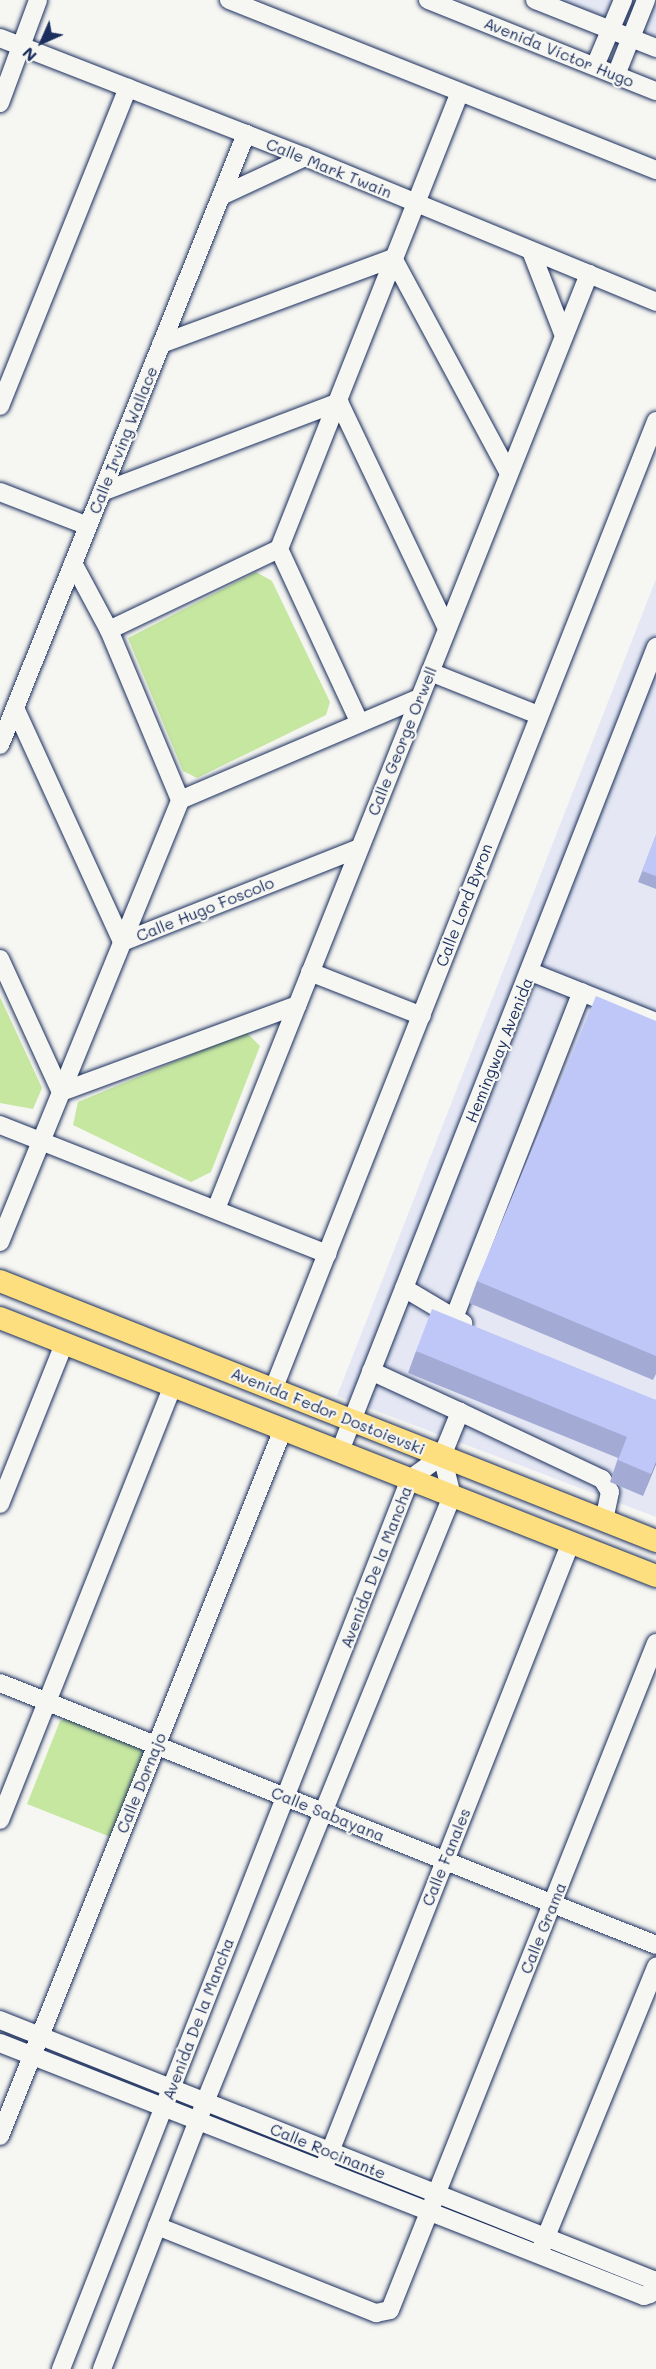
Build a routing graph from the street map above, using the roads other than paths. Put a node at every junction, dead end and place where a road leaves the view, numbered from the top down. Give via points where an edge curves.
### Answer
1 (38, 0) edge
2 (229, 0) edge
3 (428, 0) edge
4 (535, 0) edge
5 (623, 0) edge
6 (646, 0) edge
7 (610, 29) junction
8 (0, 38) edge
9 (631, 38) junction
10 (22, 46) junction
11 (656, 48) edge
12 (595, 66) junction
13 (616, 75) junction
14 (128, 88) junction
15 (656, 91) edge
16 (460, 93) junction
17 (0, 103) edge
18 (246, 134) junction
19 (305, 157) junction
20 (656, 170) edge
21 (221, 196) junction
22 (414, 203) junction
23 (531, 251) junction
24 (393, 258) junction
25 (589, 274) junction
26 (656, 302) edge
27 (564, 336) junction
28 (161, 345) junction
29 (7, 368) edge
30 (339, 402) junction
31 (0, 406) edge
32 (656, 421) edge
33 (509, 473) junction
34 (0, 492) edge
35 (102, 492) junction
36 (88, 526) junction
37 (279, 549) junction
38 (73, 563) junction
39 (447, 628) junction
40 (109, 630) junction
41 (656, 647) edge
42 (430, 672) junction
43 (419, 699) junction
44 (15, 708) junction
45 (538, 715) junction
46 (359, 721) junction
47 (0, 745) edge
48 (180, 800) junction
49 (359, 849) junction
50 (122, 942) junction
51 (0, 959) edge
52 (310, 972) junction
53 (531, 972) junction
54 (582, 992) junction
55 (297, 1005) junction
56 (422, 1016) junction
57 (656, 1022) edge
58 (61, 1092) junction
59 (0, 1125) edge
60 (40, 1142) junction
61 (216, 1209) junction
62 (0, 1242) edge
63 (327, 1254) junction
64 (0, 1281) edge
65 (404, 1288) junction
66 (0, 1318) edge
67 (454, 1318) junction
68 (481, 1334) edge
69 (64, 1344) junction
70 (371, 1371) junction
71 (173, 1386) junction
72 (273, 1390) junction
73 (460, 1412) junction
74 (350, 1420) junction
75 (283, 1430) junction
76 (340, 1451) junction
77 (442, 1456) junction
78 (410, 1479) junction
79 (452, 1496) junction
80 (0, 1504) edge
81 (604, 1521) junction
82 (656, 1541) edge
83 (571, 1542) junction
84 (656, 1576) edge
85 (656, 1643) edge
86 (0, 1683) edge
87 (47, 1702) junction
88 (156, 1746) junction
89 (286, 1797) junction
90 (324, 1812) junction
91 (0, 1820) edge
92 (445, 1861) junction
93 (553, 1903) junction
94 (656, 1945) edge
95 (656, 1967) edge
96 (0, 2020) edge
97 (40, 2036) junction
98 (0, 2043) edge
99 (32, 2056) junction
100 (171, 2088) junction
101 (205, 2102) junction
102 (164, 2108) junction
103 (198, 2123) junction
104 (0, 2136) edge
105 (330, 2152) junction
106 (322, 2172) junction
107 (437, 2194) junction
108 (430, 2213) junction
109 (157, 2226) junction
110 (546, 2238) junction
111 (538, 2257) junction
112 (654, 2285) edge
113 (61, 2369) edge
114 (102, 2369) edge

1 - 10 street
2 - 16 street
3 - 12 street, Avenida Víctor Hugo
4 - 7 street
5 - 7 street
6 - 9 street
7 - 9 street
7 - 12 street
8 - 10 street, Calle Mark Twain
9 - 11 street
9 - 13 street
10 - 14 street, Calle Mark Twain
10 - 17 street
12 - 13 street, Avenida Víctor Hugo
13 - 15 street, Avenida Víctor Hugo
14 - 18 street, Calle Mark Twain
14 - 29 street
16 - 20 street
16 - 22 street
18 - 19 street, Calle Mark Twain
18 - 21 street, Calle Irving Wallace
19 - 21 street
19 - 22 street, Calle Mark Twain
21 - 28 street, Calle Irving Wallace
22 - 23 street, Calle Mark Twain
22 - 24 street
23 - 25 street, Calle Mark Twain
23 - 27 street
24 - 28 street
24 - 30 street
24 - 33 street
25 - 26 street, Calle Mark Twain
25 - 27 street, Calle George Orwell
27 - 33 street, Calle George Orwell
28 - 35 street, Calle Irving Wallace
29 - 31 street
30 - 35 street
30 - 37 street
30 - 39 street
32 - 45 street, Calle Lord Byron
33 - 39 street, Calle George Orwell
34 - 36 street
35 - 36 street, Calle Irving Wallace
36 - 38 street, Calle Irving Wallace
37 - 40 street
37 - 46 street
38 - 40 street
38 - 44 street, Calle Irving Wallace
39 - 42 street, Calle George Orwell
40 - 48 street
41 - 53 street, Hemingway Avenida
42 - 43 street, Calle George Orwell
42 - 45 street
43 - 46 street
43 - 49 street, Calle George Orwell
44 - 47 street, Calle Irving Wallace
44 - 50 street, Calle Hugo Foscolo
45 - 56 street, Calle Lord Byron
46 - 48 street
48 - 50 street
49 - 50 street, Calle Hugo Foscolo
49 - 52 street, Calle George Orwell
50 - 58 street
51 - 58 street
52 - 55 street, Calle George Orwell
52 - 56 street
53 - 54 street
53 - 65 street, Hemingway Avenida
54 - 57 street
54 - 67 street
55 - 58 street
55 - 61 street, Calle George Orwell
56 - 63 street, Calle Lord Byron
58 - 60 street
59 - 60 street
60 - 61 street
60 - 62 street
61 - 63 street
63 - 72 street, Calle Lord Byron
64 - 72 main road, Avenida Fedor Dostoievski
65 - 67 street
65 - 70 street, Hemingway Avenida
66 - 69 main road, Avenida Fedor Dostoievski
67 - 68 street
69 - 71 main road, Avenida Fedor Dostoievski
69 - 80 street
70 - 73 street
70 - 74 street, Hemingway Avenida
71 - 75 main road, Avenida Fedor Dostoievski
71 - 87 street
72 - 74 main road, Avenida Fedor Dostoievski
73 - 77 street
73 - 81 street via 602,1479 610,1492
74 - 76 street, Hemingway Avenida
74 - 77 main road, Avenida Fedor Dostoievski
75 - 76 main road, Avenida Fedor Dostoievski
75 - 88 street, Calle Dornajo
76 - 78 main road, Avenida Fedor Dostoievski
77 - 78 street, Avenida De la Mancha
77 - 79 street
77 - 81 main road, Avenida Fedor Dostoievski
78 - 79 main road, Avenida Fedor Dostoievski
78 - 89 street, Avenida De la Mancha
79 - 83 main road, Avenida Fedor Dostoievski
79 - 90 street
81 - 82 main road, Avenida Fedor Dostoievski
83 - 84 main road, Avenida Fedor Dostoievski
83 - 92 street, Calle Fanales
85 - 93 street, Calle Grama
86 - 87 street, Calle Sabayana
87 - 88 street, Calle Sabayana
87 - 91 street
88 - 89 street, Calle Sabayana
88 - 97 street, Calle Dornajo
89 - 90 street, Calle Sabayana
89 - 100 street, Avenida De la Mancha
90 - 92 street, Calle Sabayana
90 - 101 street
92 - 93 street, Calle Sabayana
92 - 105 street, Calle Fanales
93 - 94 street, Calle Sabayana
93 - 107 street, Calle Grama
95 - 110 street
96 - 97 street, Calle Rocinante
97 - 99 street, Calle Dornajo
97 - 100 street, Calle Rocinante
98 - 99 street, Calle Rocinante
99 - 102 street, Calle Rocinante
99 - 104 street, Calle Dornajo
100 - 101 street, Calle Rocinante
100 - 102 street, Avenida De la Mancha
101 - 103 street
101 - 105 street, Calle Rocinante
102 - 103 street, Calle Rocinante
102 - 113 street, Avenida De la Mancha
103 - 106 street, Calle Rocinante
103 - 109 street
105 - 106 street, Calle Fanales
105 - 107 street, Calle Rocinante
106 - 108 street, Calle Rocinante
107 - 108 street, Calle Grama
107 - 110 street, Calle Rocinante
108 - 109 street, Calle Grama via 394,2305 383,2313
108 - 111 street, Calle Rocinante
109 - 114 street
110 - 111 street
110 - 112 street, Calle Rocinante
111 - 112 street, Calle Rocinante via 644,2296

